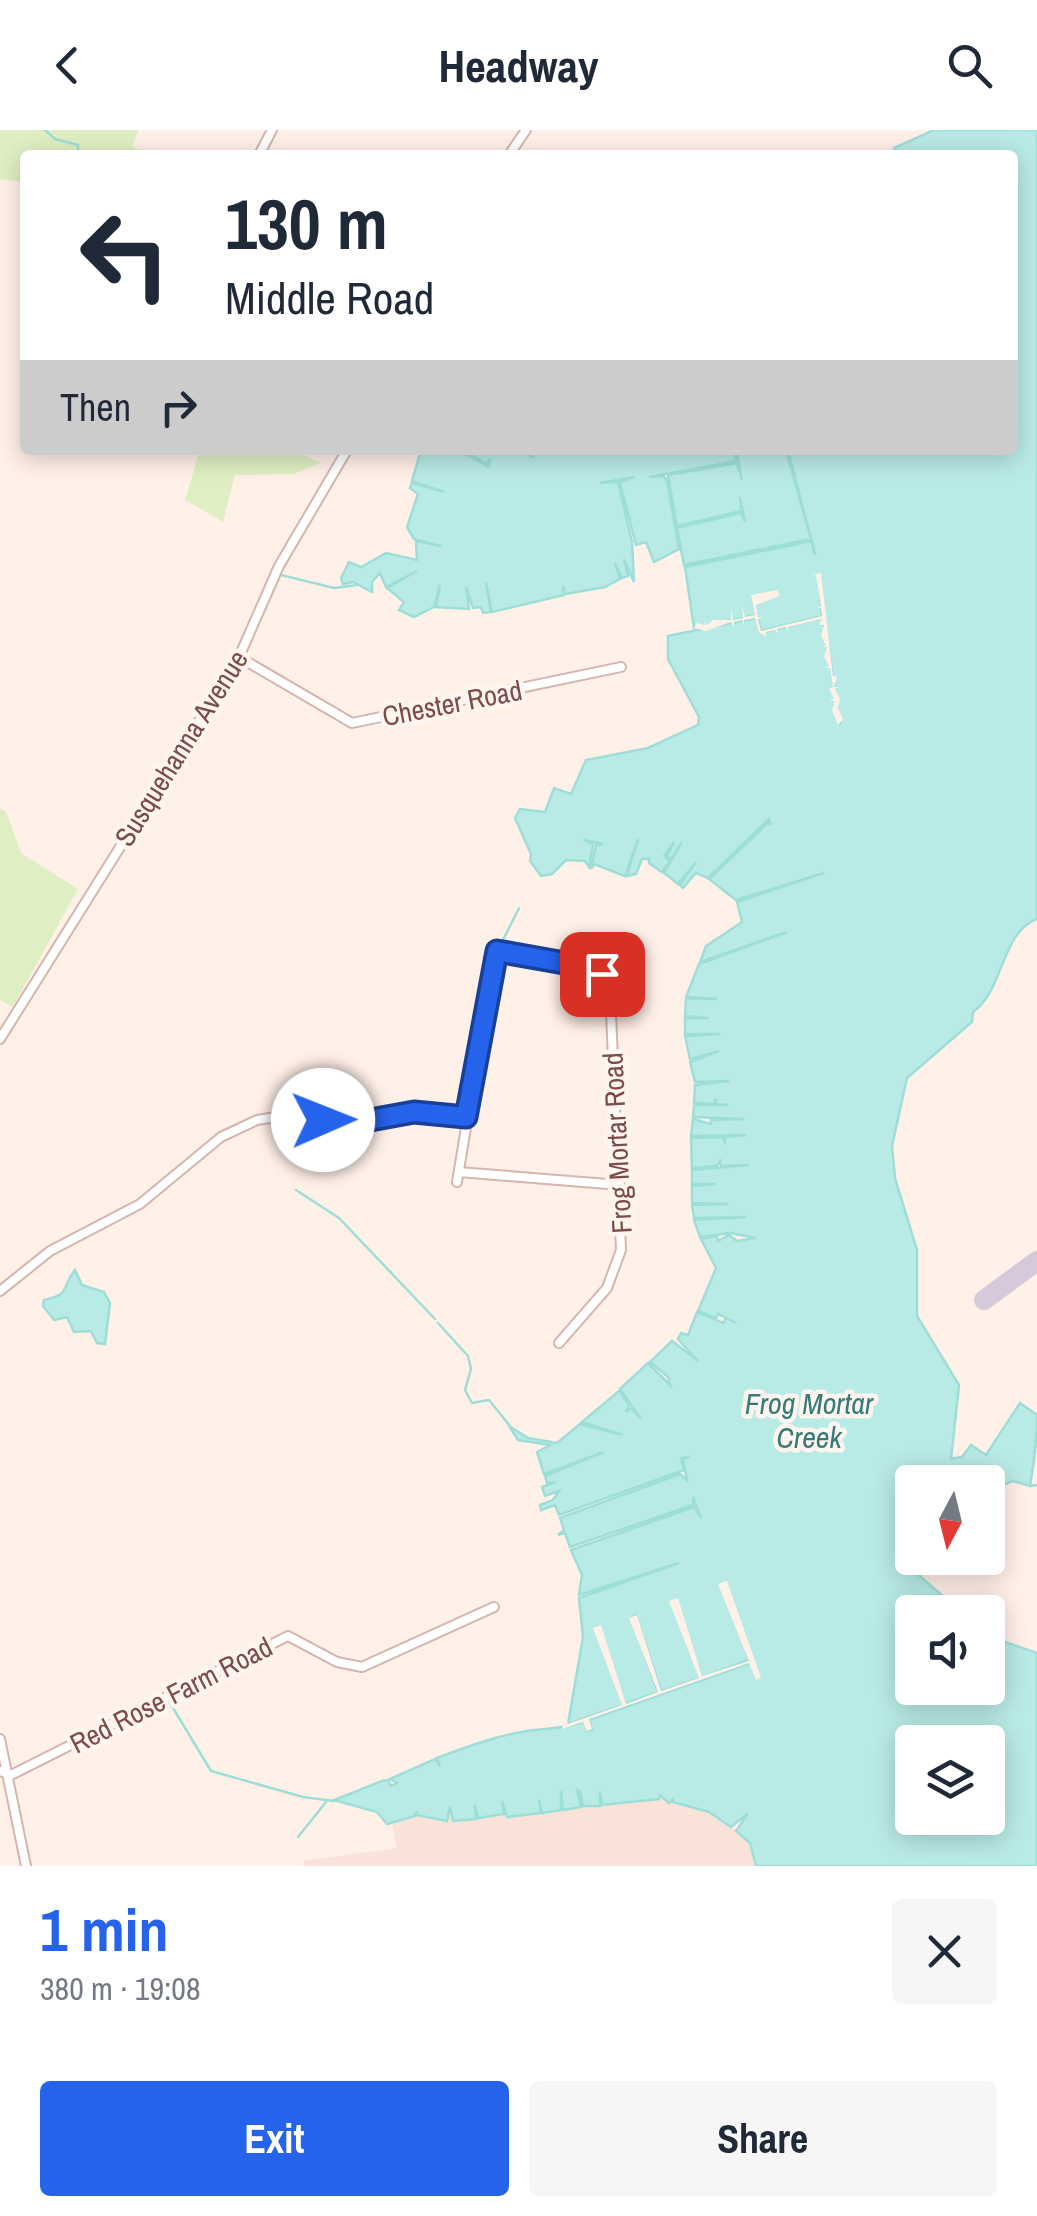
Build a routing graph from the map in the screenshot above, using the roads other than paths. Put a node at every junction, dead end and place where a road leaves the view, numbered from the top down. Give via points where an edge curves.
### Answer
1 (344, 455) edge
2 (239, 657) junction
3 (621, 667) dead end
4 (0, 1039) edge
5 (466, 1117) junction
6 (459, 1172) junction
7 (457, 1182) dead end
8 (620, 1184) junction
9 (0, 1292) edge
10 (559, 1343) dead end
11 (494, 1606) dead end
12 (0, 1738) edge
13 (0, 1771) edge
14 (11, 1775) junction
15 (26, 1866) edge

1 - 2 street, Susquehanna Avenue via 279,566
2 - 3 street, Chester Road via 352,723
2 - 4 street, Susquehanna Avenue
5 - 6 street
5 - 8 street, Frog Mortar Road via 497,951 587,967 607,978
5 - 9 street via 414,1112 354,1123 289,1115 258,1120 221,1137 140,1204 50,1252
6 - 7 street
6 - 8 street
8 - 10 street, Frog Mortar Road via 616,1274
11 - 14 street, Red Rose Farm Road via 362,1667 337,1662 288,1636
12 - 14 street
13 - 14 street
14 - 15 street

